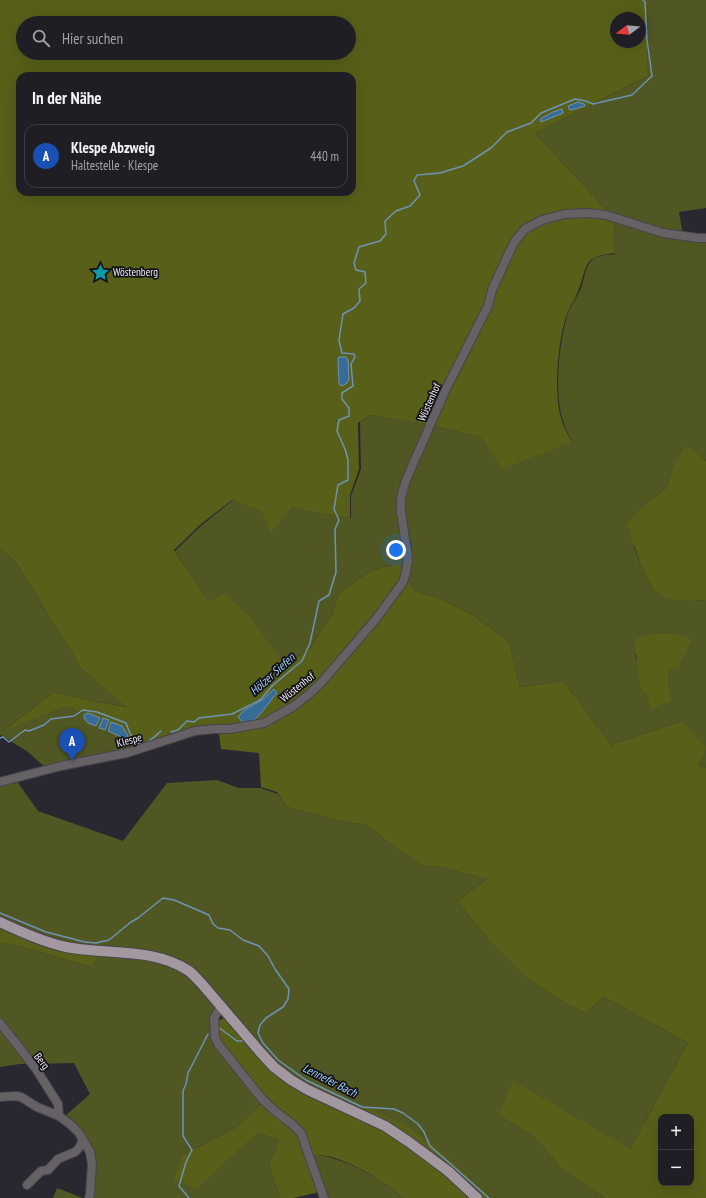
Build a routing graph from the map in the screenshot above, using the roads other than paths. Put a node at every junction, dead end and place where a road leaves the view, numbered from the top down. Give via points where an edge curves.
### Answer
1 (706, 238) edge
2 (264, 724) joint
3 (0, 782) edge
4 (0, 922) edge
5 (221, 1006) junction
6 (0, 1023) edge
7 (0, 1097) edge
8 (59, 1116) junction
9 (83, 1140) junction
10 (27, 1185) dead end
11 (89, 1198) edge
12 (324, 1198) edge
13 (477, 1198) edge

1 - 2 street, Wüstenhof via 663,233 606,215 588,213 565,214 542,220 525,229 510,251 492,290 485,313 446,389 406,480 401,498 408,559 403,582 376,619 320,684 294,706
2 - 3 street, Klespe via 195,731 127,752
4 - 5 main road via 66,947 133,953 164,959 190,972
5 - 12 street via 214,1018 218,1044 262,1099 293,1124 301,1134
5 - 13 main road via 274,1067 291,1080 385,1126 448,1171
6 - 8 street, Berg via 36,1069 58,1104
7 - 8 street via 21,1097
8 - 9 street via 71,1125
9 - 10 street via 75,1152 58,1159 48,1170 41,1171
9 - 11 street via 90,1152 92,1164

